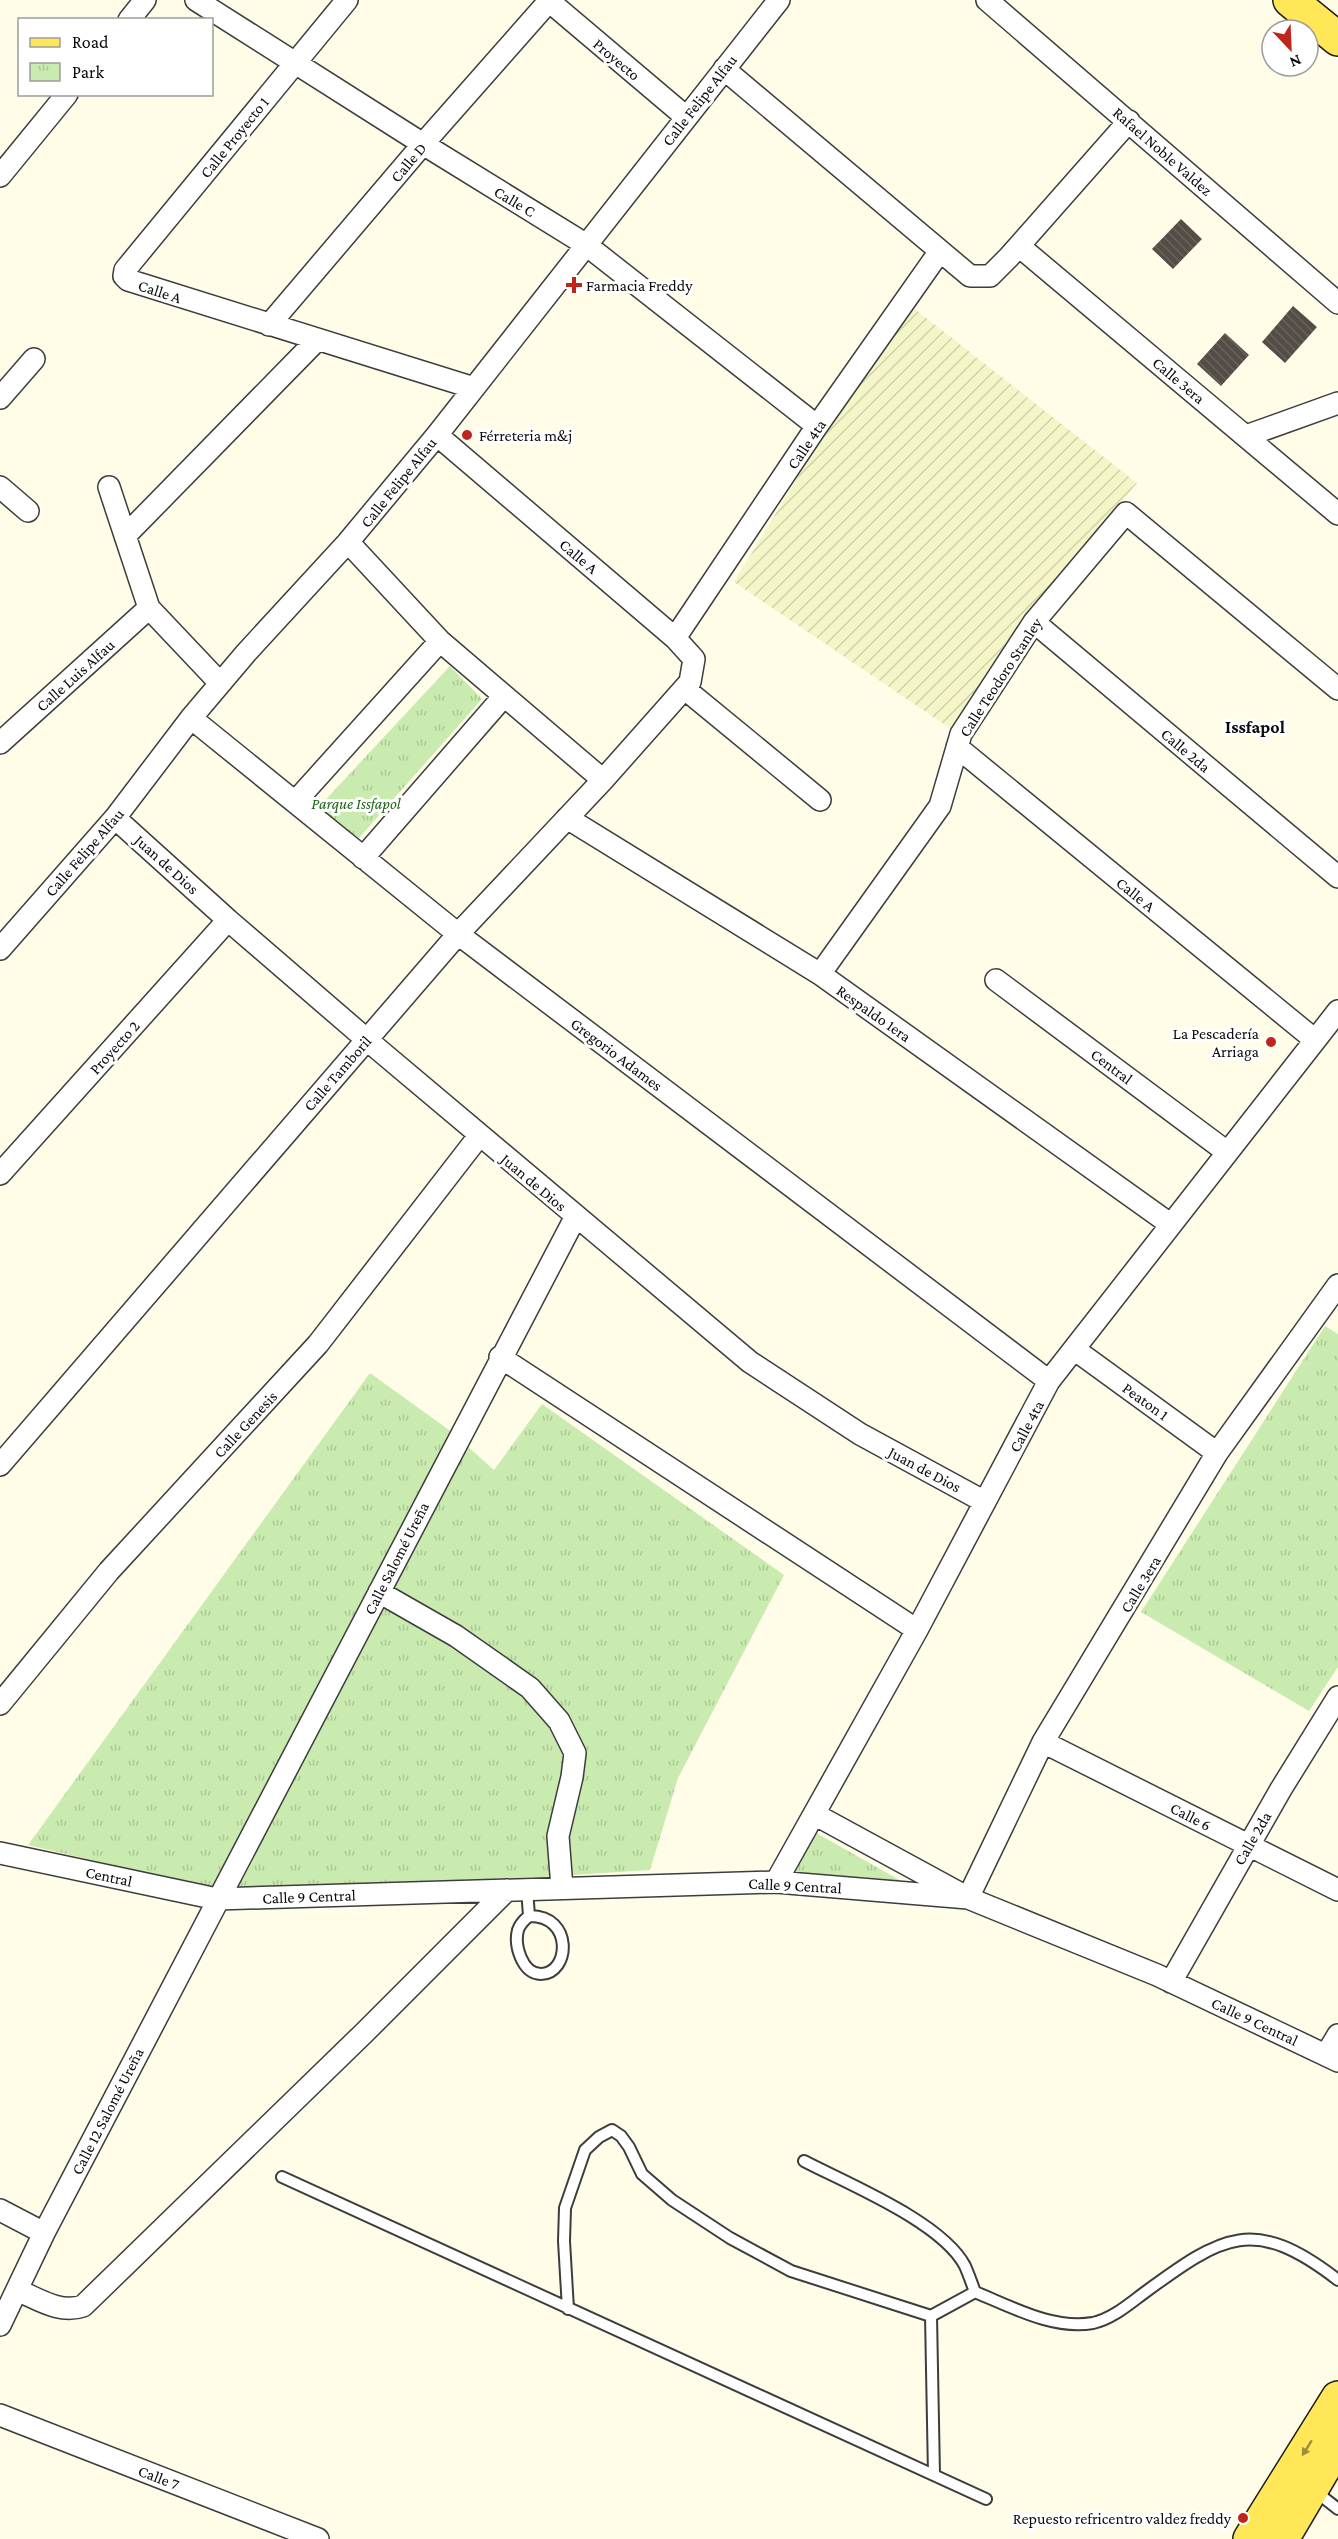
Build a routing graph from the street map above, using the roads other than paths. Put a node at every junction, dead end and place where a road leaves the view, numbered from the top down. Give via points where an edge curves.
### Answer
1 (145, 0) edge
2 (196, 0) edge
3 (347, 0) edge
4 (779, 0) edge
5 (987, 0) edge
6 (1290, 0) edge
7 (549, 1) edge
8 (131, 18) edge
9 (1338, 39) edge
10 (295, 63) junction
11 (724, 69) junction
12 (65, 96) edge
13 (686, 117) junction
14 (1129, 122) junction
15 (423, 144) junction
16 (0, 176) edge
17 (585, 244) junction
18 (1019, 246) junction
19 (940, 251) junction
20 (124, 276) joint
21 (1338, 303) edge
22 (269, 326) junction
23 (317, 340) junction
24 (34, 359) dead end
25 (474, 387) junction
26 (0, 398) edge
27 (1338, 403) edge
28 (817, 426) junction
29 (437, 435) junction
30 (1246, 436) junction
31 (0, 487) edge
32 (109, 487) dead end
33 (28, 512) dead end
34 (1338, 514) edge
35 (125, 536) junction
36 (348, 542) junction
37 (149, 608) junction
38 (1034, 622) junction
39 (675, 638) junction
40 (440, 641) junction
41 (220, 683) junction
42 (685, 689) junction
43 (1338, 689) edge
44 (504, 696) junction
45 (191, 718) junction
46 (0, 743) edge
47 (957, 747) junction
48 (603, 780) junction
49 (820, 800) dead end
50 (295, 802) junction
51 (116, 818) junction
52 (567, 818) junction
53 (363, 858) junction
54 (1338, 877) edge
55 (228, 920) junction
56 (458, 934) junction
57 (0, 949) edge
58 (820, 974) junction
59 (996, 980) dead end
60 (1338, 1011) edge
61 (366, 1039) junction
62 (1315, 1040) junction
63 (479, 1136) junction
64 (1227, 1152) junction
65 (0, 1174) edge
66 (576, 1216) junction
67 (1170, 1224) junction
68 (1338, 1285) edge
69 (1074, 1349) junction
70 (500, 1357) junction
71 (1049, 1381) junction
72 (1217, 1454) junction
73 (0, 1465) edge
74 (985, 1502) junction
75 (379, 1592) junction
76 (917, 1630) junction
77 (1338, 1697) edge
78 (0, 1704) edge
79 (1043, 1742) junction
80 (814, 1814) junction
81 (1249, 1845) junction
82 (0, 1853) edge
83 (776, 1882) junction
84 (562, 1888) junction
85 (517, 1890) junction
86 (1338, 1890) edge
87 (968, 1898) junction
88 (217, 1899) junction
89 (529, 1916) junction
90 (1171, 1982) junction
91 (1338, 2035) edge
92 (1332, 2058) edge
93 (804, 2161) dead end
94 (282, 2177) dead end
95 (0, 2210) edge
96 (44, 2233) junction
97 (1338, 2280) edge
98 (17, 2290) junction
99 (975, 2292) junction
100 (568, 2308) junction
101 (931, 2316) junction
102 (0, 2325) edge
103 (1338, 2398) edge
104 (0, 2415) edge
105 (1336, 2452) edge
106 (934, 2475) junction
107 (1312, 2489) junction
108 (986, 2499) dead end
109 (1338, 2509) edge
110 (270, 2531) edge
111 (318, 2539) edge
112 (1250, 2539) edge
113 (1282, 2539) edge

1 - 8 street
2 - 10 street, Calle C
3 - 10 street, Calle Proyecto 1
4 - 11 street, Calle Felipe Alfau
5 - 14 street, Rafael Noble Valdez
6 - 9 main road
7 - 13 street, Proyecto
7 - 15 street, Calle D
10 - 15 street, Calle C
10 - 20 street, Calle Proyecto 1 via 124,270
11 - 13 street, Calle Felipe Alfau
11 - 19 street
12 - 16 street
13 - 17 street, Calle Felipe Alfau
14 - 18 street
14 - 21 street, Rafael Noble Valdez
15 - 17 street, Calle C
15 - 22 street, Calle D
17 - 25 street, Calle Felipe Alfau
17 - 28 street, Calle C
18 - 19 street via 990,276 970,276
18 - 30 street, Calle 3era
19 - 28 street, Calle 4ta
20 - 22 street, Calle A
22 - 23 street, Calle A
23 - 25 street, Calle A
23 - 35 street
24 - 26 street
25 - 29 street, Calle Felipe Alfau
27 - 30 street
28 - 39 street, Calle 4ta
29 - 36 street, Calle Felipe Alfau
29 - 39 street, Calle A
30 - 34 street, Calle 3era
31 - 33 street
32 - 35 street
35 - 37 street
36 - 40 street
36 - 41 street, Calle Felipe Alfau
37 - 41 street
37 - 46 street, Calle Luis Alfau
38 - 43 street, Calle Teodoro Stanley via 1126,513
38 - 47 street, Calle Teodoro Stanley via 961,734
38 - 54 street, Calle 2da
39 - 42 street, Calle A via 694,659
40 - 44 street
40 - 50 street
41 - 45 street, Calle Felipe Alfau
42 - 48 street, Calle Tamboril
42 - 49 street
44 - 48 street
44 - 53 street
45 - 50 street, Gregorio Adames
45 - 51 street, Calle Felipe Alfau
47 - 58 street, Calle Teodoro Stanley via 940,806
47 - 62 street, Calle A
48 - 52 street, Calle Tamboril
50 - 53 street, Gregorio Adames
51 - 55 street, Juan de Dios
51 - 57 street, Calle Felipe Alfau
52 - 56 street, Calle Tamboril
52 - 58 street, Respaldo 1era
53 - 56 street, Gregorio Adames
55 - 61 street, Juan de Dios
55 - 65 street, Proyecto 2
56 - 61 street, Calle Tamboril
56 - 71 street, Gregorio Adames
58 - 67 street, Respaldo 1era
59 - 64 street, Central
60 - 62 street, Calle 4ta
61 - 63 street, Juan de Dios
61 - 73 street, Calle Tamboril
62 - 64 street, Calle 4ta
63 - 66 street, Juan de Dios
63 - 78 street, Calle Genesis via 318,1344 109,1571
64 - 67 street, Calle 4ta
66 - 70 street, Calle Salomé Ureña
66 - 74 street, Juan de Dios via 750,1362 860,1434
67 - 69 street, Calle 4ta
68 - 72 street, Calle 3era
69 - 71 street, Calle 4ta
69 - 72 street, Peaton 1
70 - 75 street, Calle Salomé Ureña
70 - 76 street
71 - 74 street, Calle 4ta
72 - 79 street, Calle 3era
74 - 76 street, Calle 4ta
75 - 84 street via 456,1636 530,1688 560,1721 575,1753 558,1836
75 - 88 street, Calle Salomé Ureña
76 - 80 street, Calle 4ta
77 - 81 street, Calle 2da
79 - 81 street, Calle 6
79 - 87 street, Calle 3era
80 - 83 street, Calle 4ta
80 - 87 street
81 - 86 street, Calle 6
81 - 90 street, Calle 2da
82 - 88 street, Central
83 - 84 street, Calle 9 Central
83 - 87 street, Calle 9 Central
84 - 85 street, Calle 9 Central
85 - 88 street, Calle 9 Central
85 - 89 lane
85 - 98 street via 83,2306 63,2310
87 - 90 street, Calle 9 Central
88 - 96 street, Calle 12 Salomé Ureña
89 - 89 lane via 551,1920 561,1937 562,1958 548,1973 529,1970 518,1952 517,1933
90 - 92 street, Calle 9 Central
91 - 92 street
93 - 99 lane via 901,2211 940,2237 964,2265
94 - 100 lane
95 - 96 street
96 - 98 street, Calle 12 Salomé Ureña
97 - 99 lane via 1282,2244 1250,2238 1217,2246 1118,2312 1096,2322 1068,2325
98 - 102 street, Calle 12 Salomé Ureña
99 - 101 lane
100 - 101 lane via 565,2208 585,2150 612,2130 629,2147 642,2174 672,2200 730,2238 792,2271
100 - 106 lane
101 - 106 lane
103 -> 112 main road
104 - 110 street, Calle 7
105 - 107 main road
106 - 108 lane
107 - 109 lane
107 - 113 main road
110 - 111 street, Calle 7

